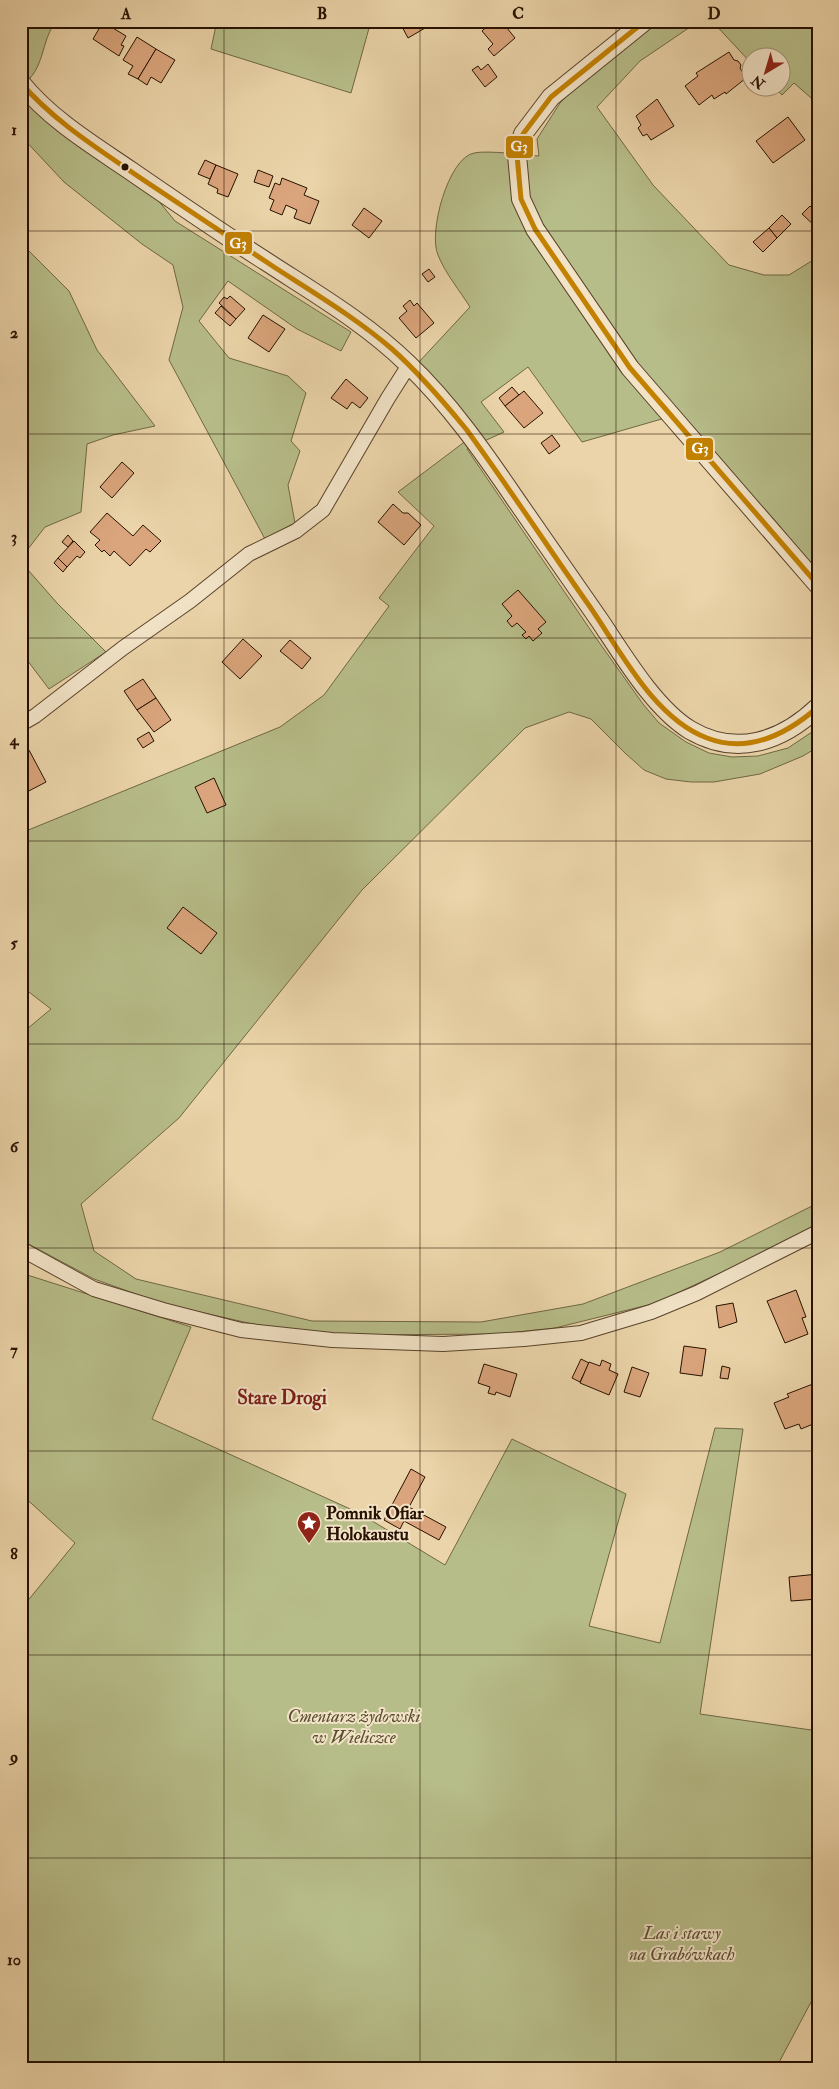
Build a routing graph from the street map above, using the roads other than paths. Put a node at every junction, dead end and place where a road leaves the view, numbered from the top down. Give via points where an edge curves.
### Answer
1 (645, 21) edge
2 (21, 83) edge
3 (409, 365) junction
4 (818, 585) edge
5 (818, 707) edge
6 (21, 724) edge
7 (818, 1232) edge
8 (21, 1248) edge

1 - 4 street via 551,97 523,134 517,155 521,199 535,229 630,368
2 - 3 street via 65,125 370,330
3 - 5 street via 486,457 636,674 678,722 720,742 762,742 799,724
3 - 6 street via 323,510 296,531 249,554
7 - 8 street via 696,1293 651,1312 581,1333 443,1344 332,1340 241,1330 94,1289

